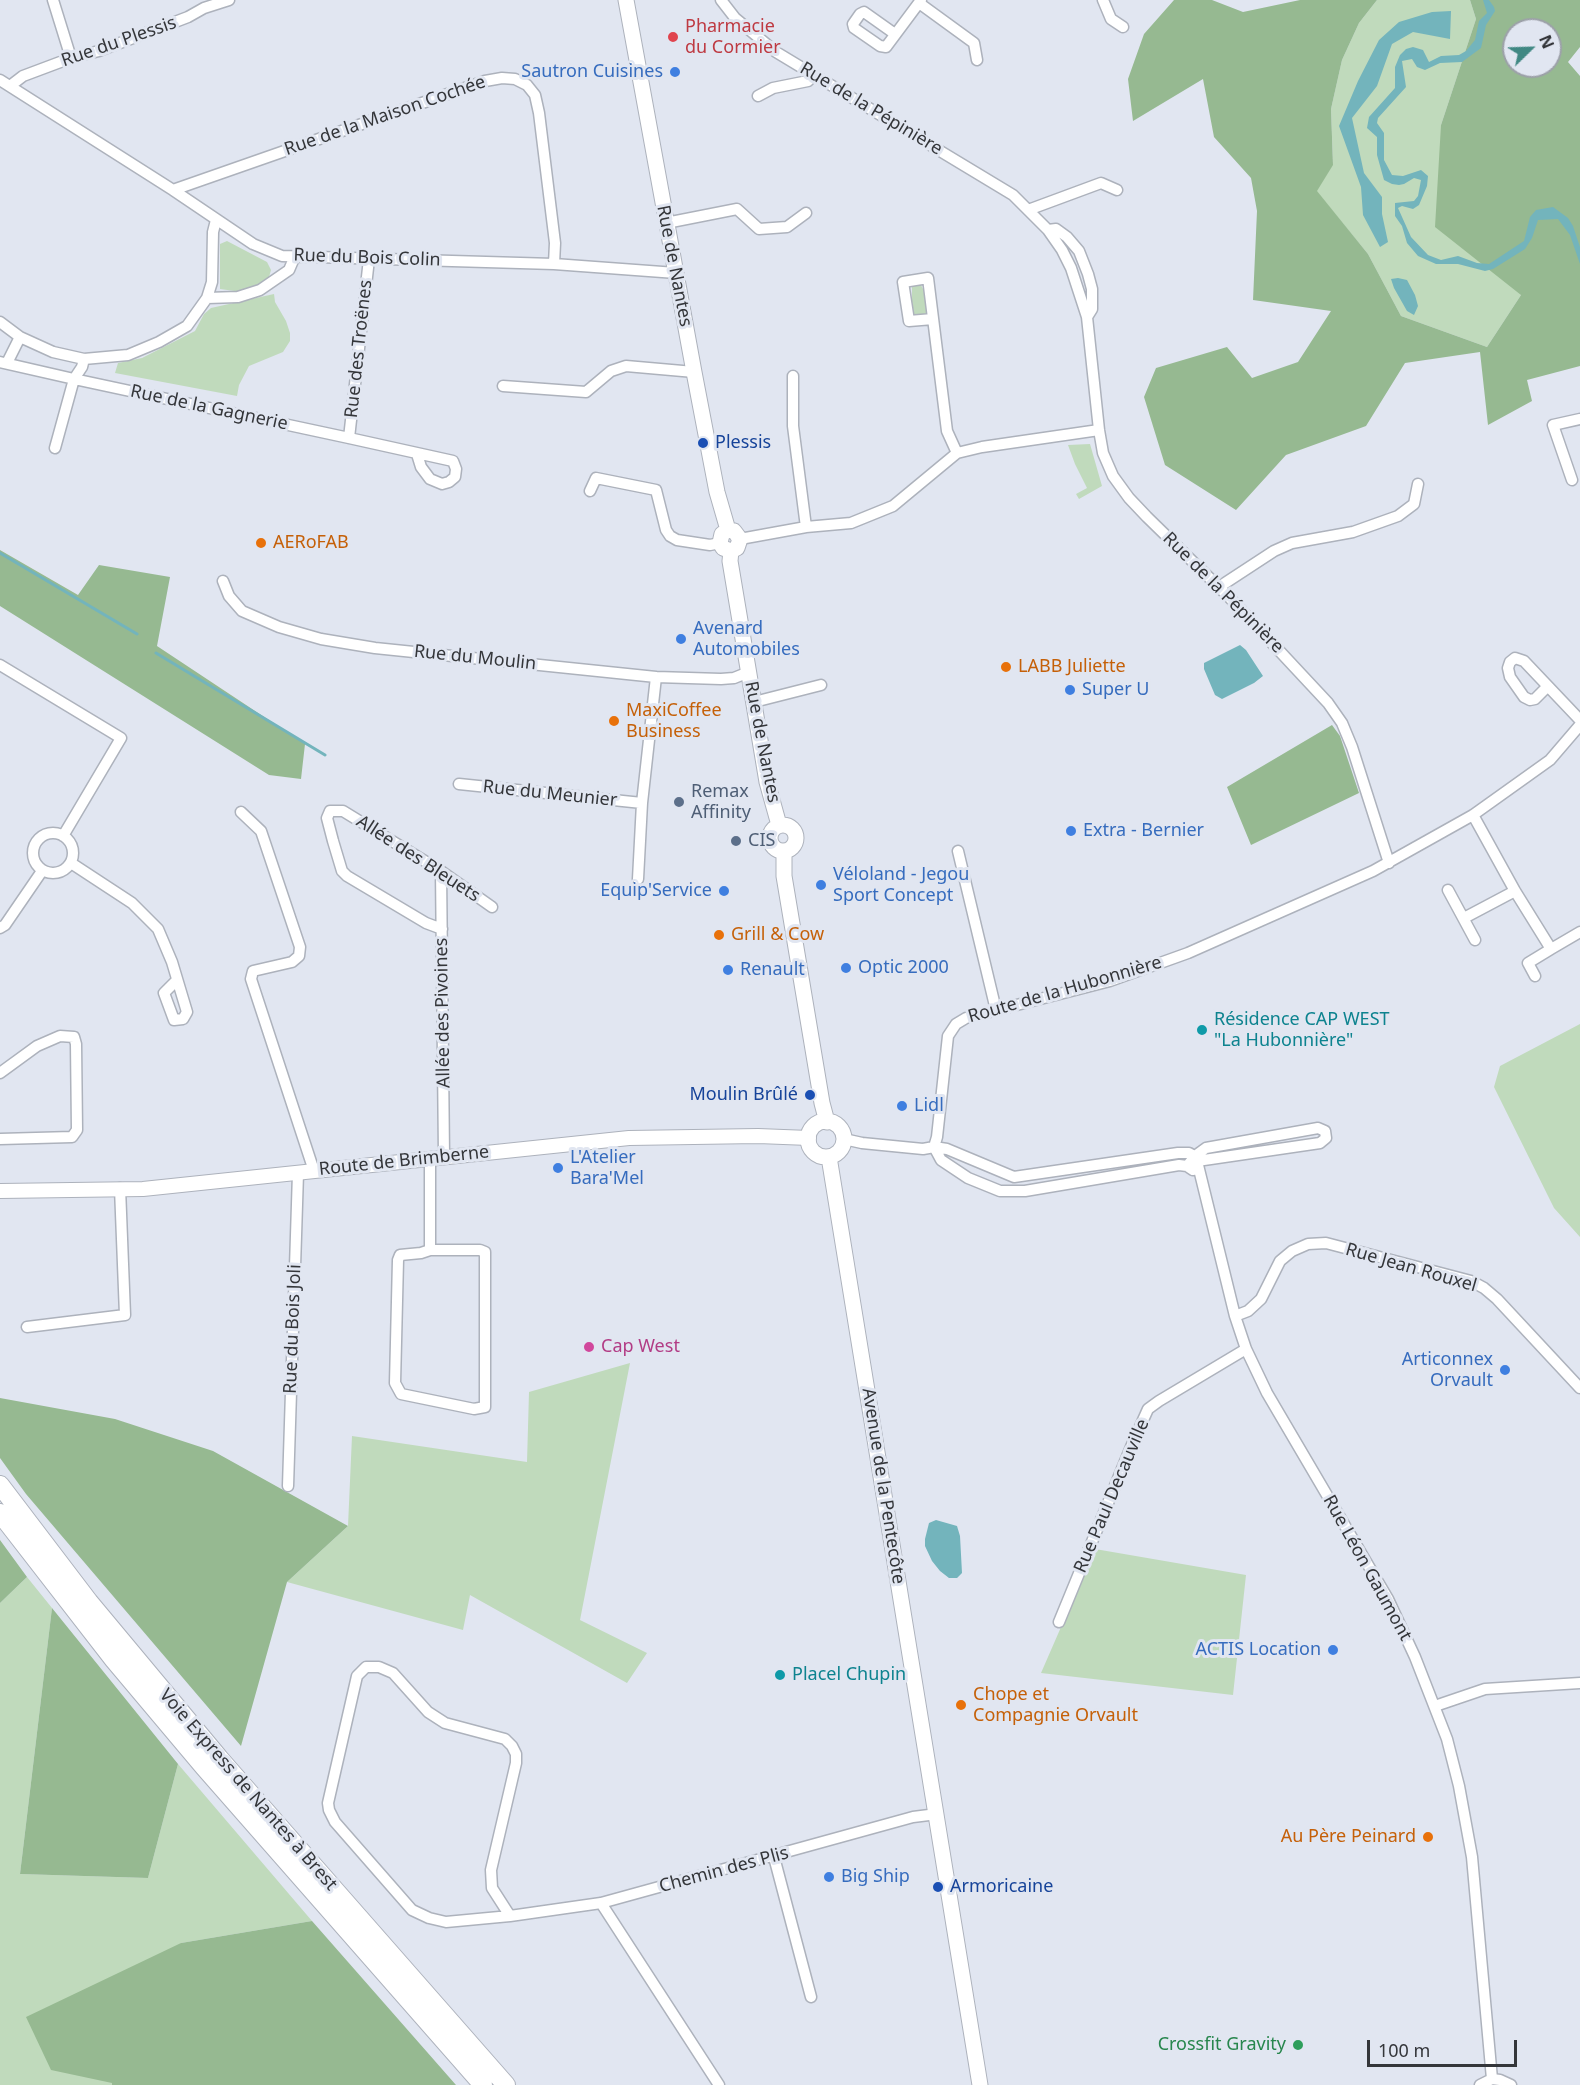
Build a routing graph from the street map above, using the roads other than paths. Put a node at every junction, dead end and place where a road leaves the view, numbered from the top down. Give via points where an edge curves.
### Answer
1 (53, 0) edge
2 (229, 0) edge
3 (626, 0) edge
4 (721, 0) edge
5 (1103, 0) edge
6 (920, 1) edge
7 (1124, 27) dead end
8 (895, 34) dead end
9 (71, 58) junction
10 (977, 60) dead end
11 (814, 75) junction
12 (5, 83) edge
13 (758, 96) dead end
14 (173, 190) junction
15 (1117, 190) dead end
16 (1028, 210) junction
17 (807, 213) dead end
18 (216, 220) junction
19 (666, 223) junction
20 (295, 256) junction
21 (369, 259) junction
22 (554, 264) junction
23 (676, 273) junction
24 (207, 298) junction
25 (933, 319) dead end
26 (0, 322) edge
27 (20, 337) junction
28 (84, 359) junction
29 (3, 363) edge
30 (694, 372) junction
31 (793, 376) dead end
32 (74, 379) junction
33 (503, 386) dead end
34 (1580, 419) edge
35 (1099, 430) junction
36 (349, 438) junction
37 (55, 448) dead end
38 (957, 453) junction
39 (417, 454) dead end
40 (1572, 480) dead end
41 (1418, 484) dead end
42 (590, 491) dead end
43 (806, 527) junction
44 (730, 541) junction
45 (222, 581) dead end
46 (1219, 587) junction
47 (1, 668) edge
48 (749, 672) junction
49 (657, 677) junction
50 (821, 685) dead end
51 (1547, 687) dead end
52 (754, 702) junction
53 (1580, 720) edge
54 (1580, 725) edge
55 (459, 784) dead end
56 (642, 803) junction
57 (241, 812) dead end
58 (1473, 815) junction
59 (63, 836) junction
60 (958, 850) dead end
61 (70, 862) junction
62 (1389, 863) junction
63 (441, 870) junction
64 (42, 871) junction
65 (638, 879) dead end
66 (1448, 890) dead end
67 (1515, 891) junction
68 (492, 906) dead end
69 (1464, 918) junction
70 (0, 928) edge
71 (442, 929) junction
72 (1580, 932) edge
73 (1475, 940) dead end
74 (1551, 949) junction
75 (1535, 976) dead end
76 (177, 980) dead end
77 (996, 1010) junction
78 (0, 1073) edge
79 (827, 1122) junction
80 (809, 1138) junction
81 (0, 1139) edge
82 (844, 1139) junction
83 (934, 1147) junction
84 (437, 1157) junction
85 (829, 1157) junction
86 (1190, 1160) junction
87 (984, 1165) junction
88 (314, 1171) junction
89 (298, 1173) junction
90 (976, 1181) junction
91 (120, 1188) junction
92 (0, 1191) edge
93 (430, 1250) junction
94 (1235, 1317) junction
95 (27, 1327) dead end
96 (1246, 1349) junction
97 (1580, 1388) edge
98 (0, 1485) edge
99 (288, 1486) dead end
100 (0, 1513) edge
101 (1059, 1622) dead end
102 (1580, 1683) edge
103 (1435, 1706) junction
104 (937, 1814) junction
105 (774, 1857) junction
106 (602, 1903) junction
107 (510, 1916) junction
108 (965, 1996) junction
109 (811, 1997) dead end
110 (1492, 2079) junction
111 (483, 2085) edge
112 (507, 2085) edge
113 (719, 2085) edge
114 (969, 2085) edge
115 (980, 2085) edge
116 (1480, 2085) edge
117 (1511, 2085) edge

1 - 9 street
2 - 9 street, Rue du Plessis via 99,51
3 - 19 main road, Rue de Nantes
4 - 11 street, Rue de la Pépinière via 735,18 776,52
5 - 7 street via 1111,19
6 - 8 street
6 - 10 street via 974,43
9 - 12 street, Rue du Plessis
11 - 13 street via 808,81 773,88
11 - 16 street, Rue de la Pépinière via 1012,195
12 - 14 street, Rue du Bois Colin
14 - 18 street, Rue du Bois Colin
14 - 22 street, Rue de la Maison Cochée via 484,81 515,79 535,95 539,113 555,243
15 - 16 street via 1101,183
16 - 35 street, Rue de la Pépinière via 1062,250 1087,316
17 - 19 street via 787,227 759,229 737,209
18 - 20 street, Rue du Bois Colin via 253,244 282,256
18 - 24 street via 212,282
19 - 23 main road, Rue de Nantes
20 - 21 street, Rue du Bois Colin
20 - 24 street via 289,270 260,290 238,297
21 - 22 street, Rue du Bois Colin
21 - 36 street, Rue des Troënes
22 - 23 street, Rue du Bois Colin
23 - 30 main road, Rue de Nantes
24 - 28 street via 187,326 159,342 128,355
25 - 38 street via 947,431
26 - 27 street
27 - 28 street via 52,352
27 - 29 street
28 - 32 street
29 - 32 street, Rue de la Gagnerie
30 - 33 street via 626,366 611,371 586,392
30 - 44 main road, Rue de Nantes
31 - 43 street via 793,426
32 - 36 street, Rue de la Gagnerie
32 - 37 street
34 - 40 street via 1553,425
35 - 38 street
35 - 46 street, Rue de la Pépinière via 1113,476 1129,498
36 - 39 street, Rue de la Gagnerie
38 - 43 street via 893,506 851,523
41 - 46 street via 1414,504 1398,516 1353,532 1292,543
42 - 44 street via 596,478 656,490 670,536 710,546
43 - 44 street
44 - 48 main road, Rue de Nantes
45 - 49 street, Rue du Moulin via 242,611 321,639
46 - 62 street, Rue de la Pépinière via 1307,678 1342,723
47 - 59 street via 121,738
48 - 49 street, Rue du Moulin via 721,679
48 - 52 main road, Rue de Nantes
49 - 56 street, Rue du Meunier
50 - 52 street
51 - 53 street
52 - 79 main road, Rue de Nantes via 767,782 779,825 792,828 796,835 794,846 784,852 784,876
54 - 58 street, Route de la Hubonnière via 1550,760
55 - 56 street, Rue du Meunier
56 - 65 street, Rue du Meunier
57 - 88 street via 261,831 300,947 299,956 292,962 253,971 251,979
58 - 62 street, Route de la Hubonnière
58 - 67 street
59 - 61 street via 71,845
59 - 64 street via 45,835 35,843 33,855
60 - 77 street
61 - 64 street via 61,872
61 - 76 street via 132,903 158,929
62 - 77 street, Route de la Hubonnière via 1188,953 1110,981
63 - 68 street, Allée des Bleuets
63 - 71 street, Allée des Pivoines
63 - 71 street, Allée des Bleuets via 343,811 330,811 327,818 342,871
64 - 70 street
66 - 69 street
67 - 69 street
67 - 74 street
69 - 73 street
71 - 84 street, Allée des Pivoines
72 - 74 street
74 - 75 street via 1528,963
77 - 83 street, Route de la Hubonnière via 966,1018 948,1036
78 - 81 street via 37,1046 60,1036 74,1037 77,1130 72,1137
79 - 80 main road via 812,1128
79 - 82 main road via 841,1129
80 - 84 street, Route de Brimberne via 629,1138
80 - 85 main road via 814,1152
82 - 83 street
82 - 85 main road via 841,1149
83 - 87 street
83 - 90 street via 941,1160
84 - 88 street, Route de Brimberne
84 - 93 street, Allée des Pivoines
85 - 104 main road, Avenue de la Pentecôte
86 - 86 street via 1320,1143 1326,1138 1325,1131 1318,1128 1206,1148
86 - 87 street via 1014,1178
86 - 90 street via 1025,1191 1000,1191
86 - 94 street, Rue Léon Gaumont via 1201,1179
87 - 90 street via 972,1167
87 - 90 street via 987,1182
88 - 89 street, Route de Brimberne
89 - 91 street, Route de Brimberne
89 - 99 street, Rue du Bois Joli
91 - 92 street, Route de Brimberne
91 - 95 street via 125,1315
93 - 93 street via 485,1252 485,1407 474,1409 401,1395 395,1383 398,1260 400,1255
94 - 96 street, Rue Léon Gaumont
94 - 97 street, Rue Jean Rouxel via 1261,1299 1280,1261 1292,1251 1308,1244 1326,1243 1471,1281 1484,1288
96 - 101 street, Rue Paul Decauville via 1148,1409
96 - 103 street, Rue Léon Gaumont via 1267,1393 1388,1599
98 - 112 highway, Voie Express de Nantes à Brest via 89,1602 205,1741
100 - 111 highway, Voie Express de Nantes à Brest via 175,1732
102 - 103 street via 1485,1689
103 - 110 street, Rue Léon Gaumont via 1468,1829
104 - 105 street, Chemin des Plis via 913,1817
104 - 108 main road, Avenue de la Pentecôte
105 - 106 street, Chemin des Plis
105 - 109 street
106 - 107 street, Chemin des Plis
106 - 113 street
107 - 107 street, Chemin des Plis via 492,1888 490,1870 516,1763 512,1746 506,1739 445,1723 429,1712 393,1673 366,1667 357,1676 328,1803 335,1822 412,1910 446,1922
108 - 114 main road
108 - 115 main road
110 - 116 street
110 - 117 street

